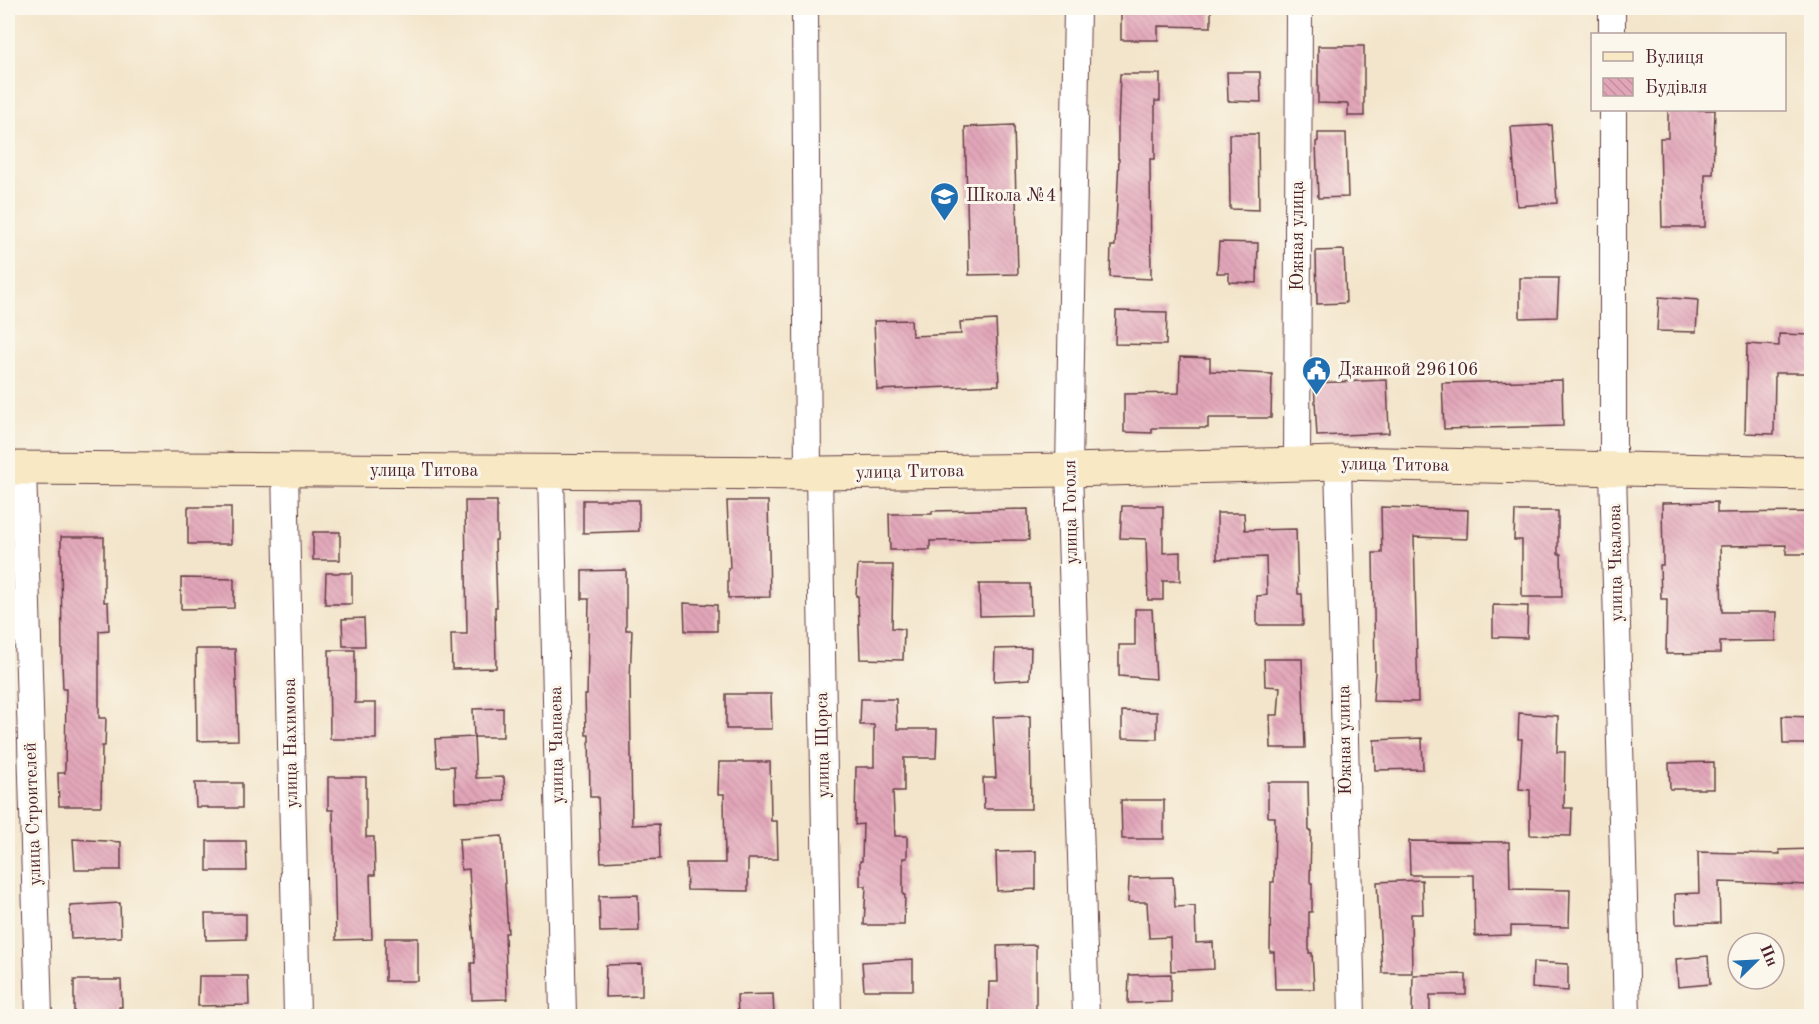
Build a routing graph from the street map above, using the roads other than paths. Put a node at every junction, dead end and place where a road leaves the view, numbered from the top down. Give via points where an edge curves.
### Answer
1 (805, 8) edge
2 (1077, 8) edge
3 (1299, 8) edge
4 (1612, 8) edge
5 (1612, 33) edge
6 (1612, 111) edge
7 (1338, 463) junction
8 (1297, 464) junction
9 (15, 468) edge
10 (285, 470) junction
11 (1069, 470) junction
12 (1613, 470) junction
13 (551, 472) junction
14 (814, 473) junction
15 (1812, 473) edge
16 (39, 1017) edge
17 (297, 1017) edge
18 (563, 1017) edge
19 (828, 1017) edge
20 (1086, 1017) edge
21 (1352, 1017) edge
22 (1627, 1017) edge

1 - 14 street, улица Щорса
2 - 11 street, улица Гоголя
3 - 8 street, Южная улица
4 - 5 street
6 - 12 street, улица Чкалова
7 - 8 main road, улица Титова
7 - 12 main road, улица Титова
7 - 21 street, Южная улица
8 - 11 main road, улица Титова
9 - 10 main road, улица Титова
9 - 16 street, улица Строителей
10 - 13 main road, улица Титова
10 - 17 street, улица Нахимова
11 - 14 main road, улица Титова
11 - 20 street, улица Гоголя
12 - 15 main road, улица Титова
12 - 22 street, улица Чкалова
13 - 14 main road, улица Титова
13 - 18 street, улица Чапаева
14 - 19 street, улица Щорса

